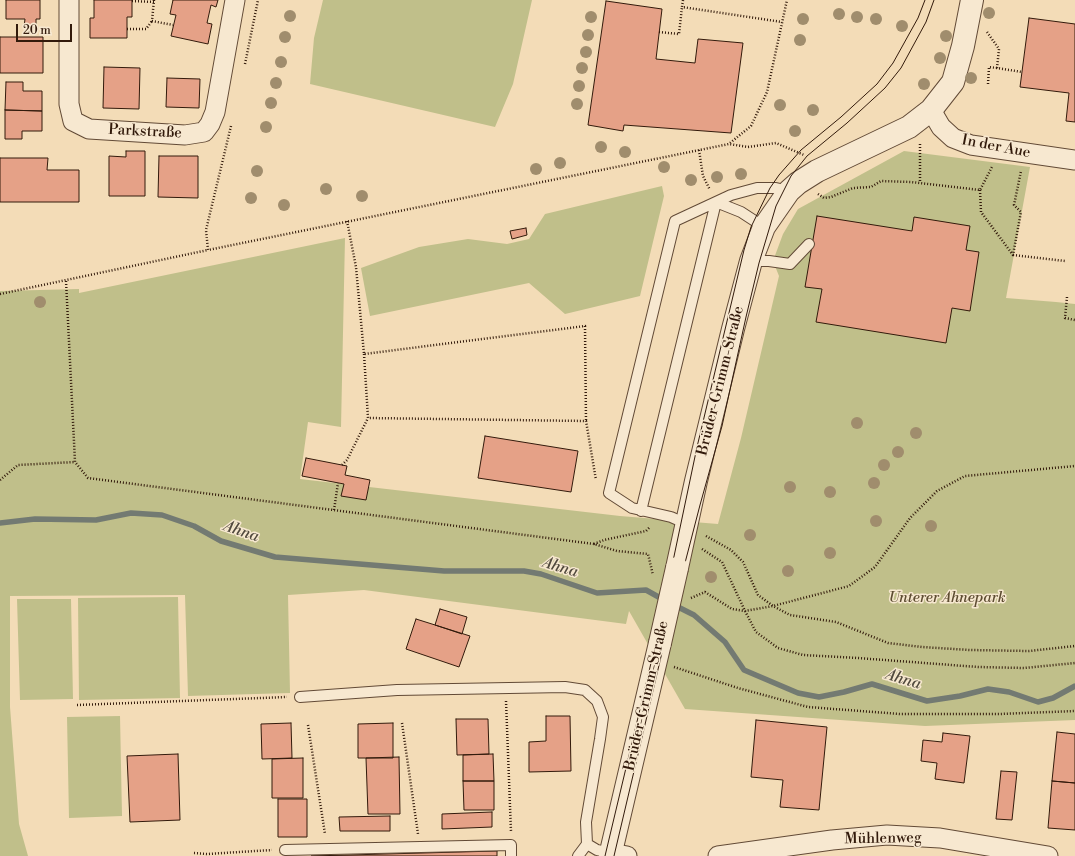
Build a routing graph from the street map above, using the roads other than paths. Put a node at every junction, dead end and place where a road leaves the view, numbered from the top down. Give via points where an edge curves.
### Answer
1 (69, 0) edge
2 (235, 0) edge
3 (971, 4) edge
4 (931, 110) junction
5 (1075, 160) edge
6 (789, 191) junction
7 (716, 202) junction
8 (764, 227) junction
9 (809, 244) dead end
10 (751, 261) junction
11 (641, 511) junction
12 (687, 524) junction
13 (300, 696) road end
14 (587, 844) junction
15 (285, 850) road end
16 (616, 855) edge
17 (511, 856) edge
18 (578, 856) edge
19 (718, 856) edge
20 (1048, 856) edge

1 - 2 street, Parkstraße via 69,104 73,121 90,129 185,135 204,132 215,112
3 - 4 street, Brüder-Grimm-Straße via 953,82
4 - 5 street, In der Aue via 941,127 953,138 971,145
4 - 6 street, Brüder-Grimm-Straße via 909,127 822,170
6 - 7 lane via 757,188 731,194
6 - 8 street, Brüder-Grimm-Straße
7 - 8 lane via 741,212
7 - 11 lane
7 - 11 lane via 675,221 609,493
8 - 10 street, Brüder-Grimm-Straße
9 - 10 lane via 790,264
10 - 12 street, Brüder-Grimm-Straße
11 - 12 lane via 671,517
12 - 16 street, Brüder-Grimm-Straße, bridge
13 - 14 lane via 397,690 565,687 585,690 597,701 603,717 586,822
14 - 16 lane via 597,850
14 - 18 lane
15 - 17 lane via 511,845
19 - 20 street, Mühlenweg via 887,835 940,838

